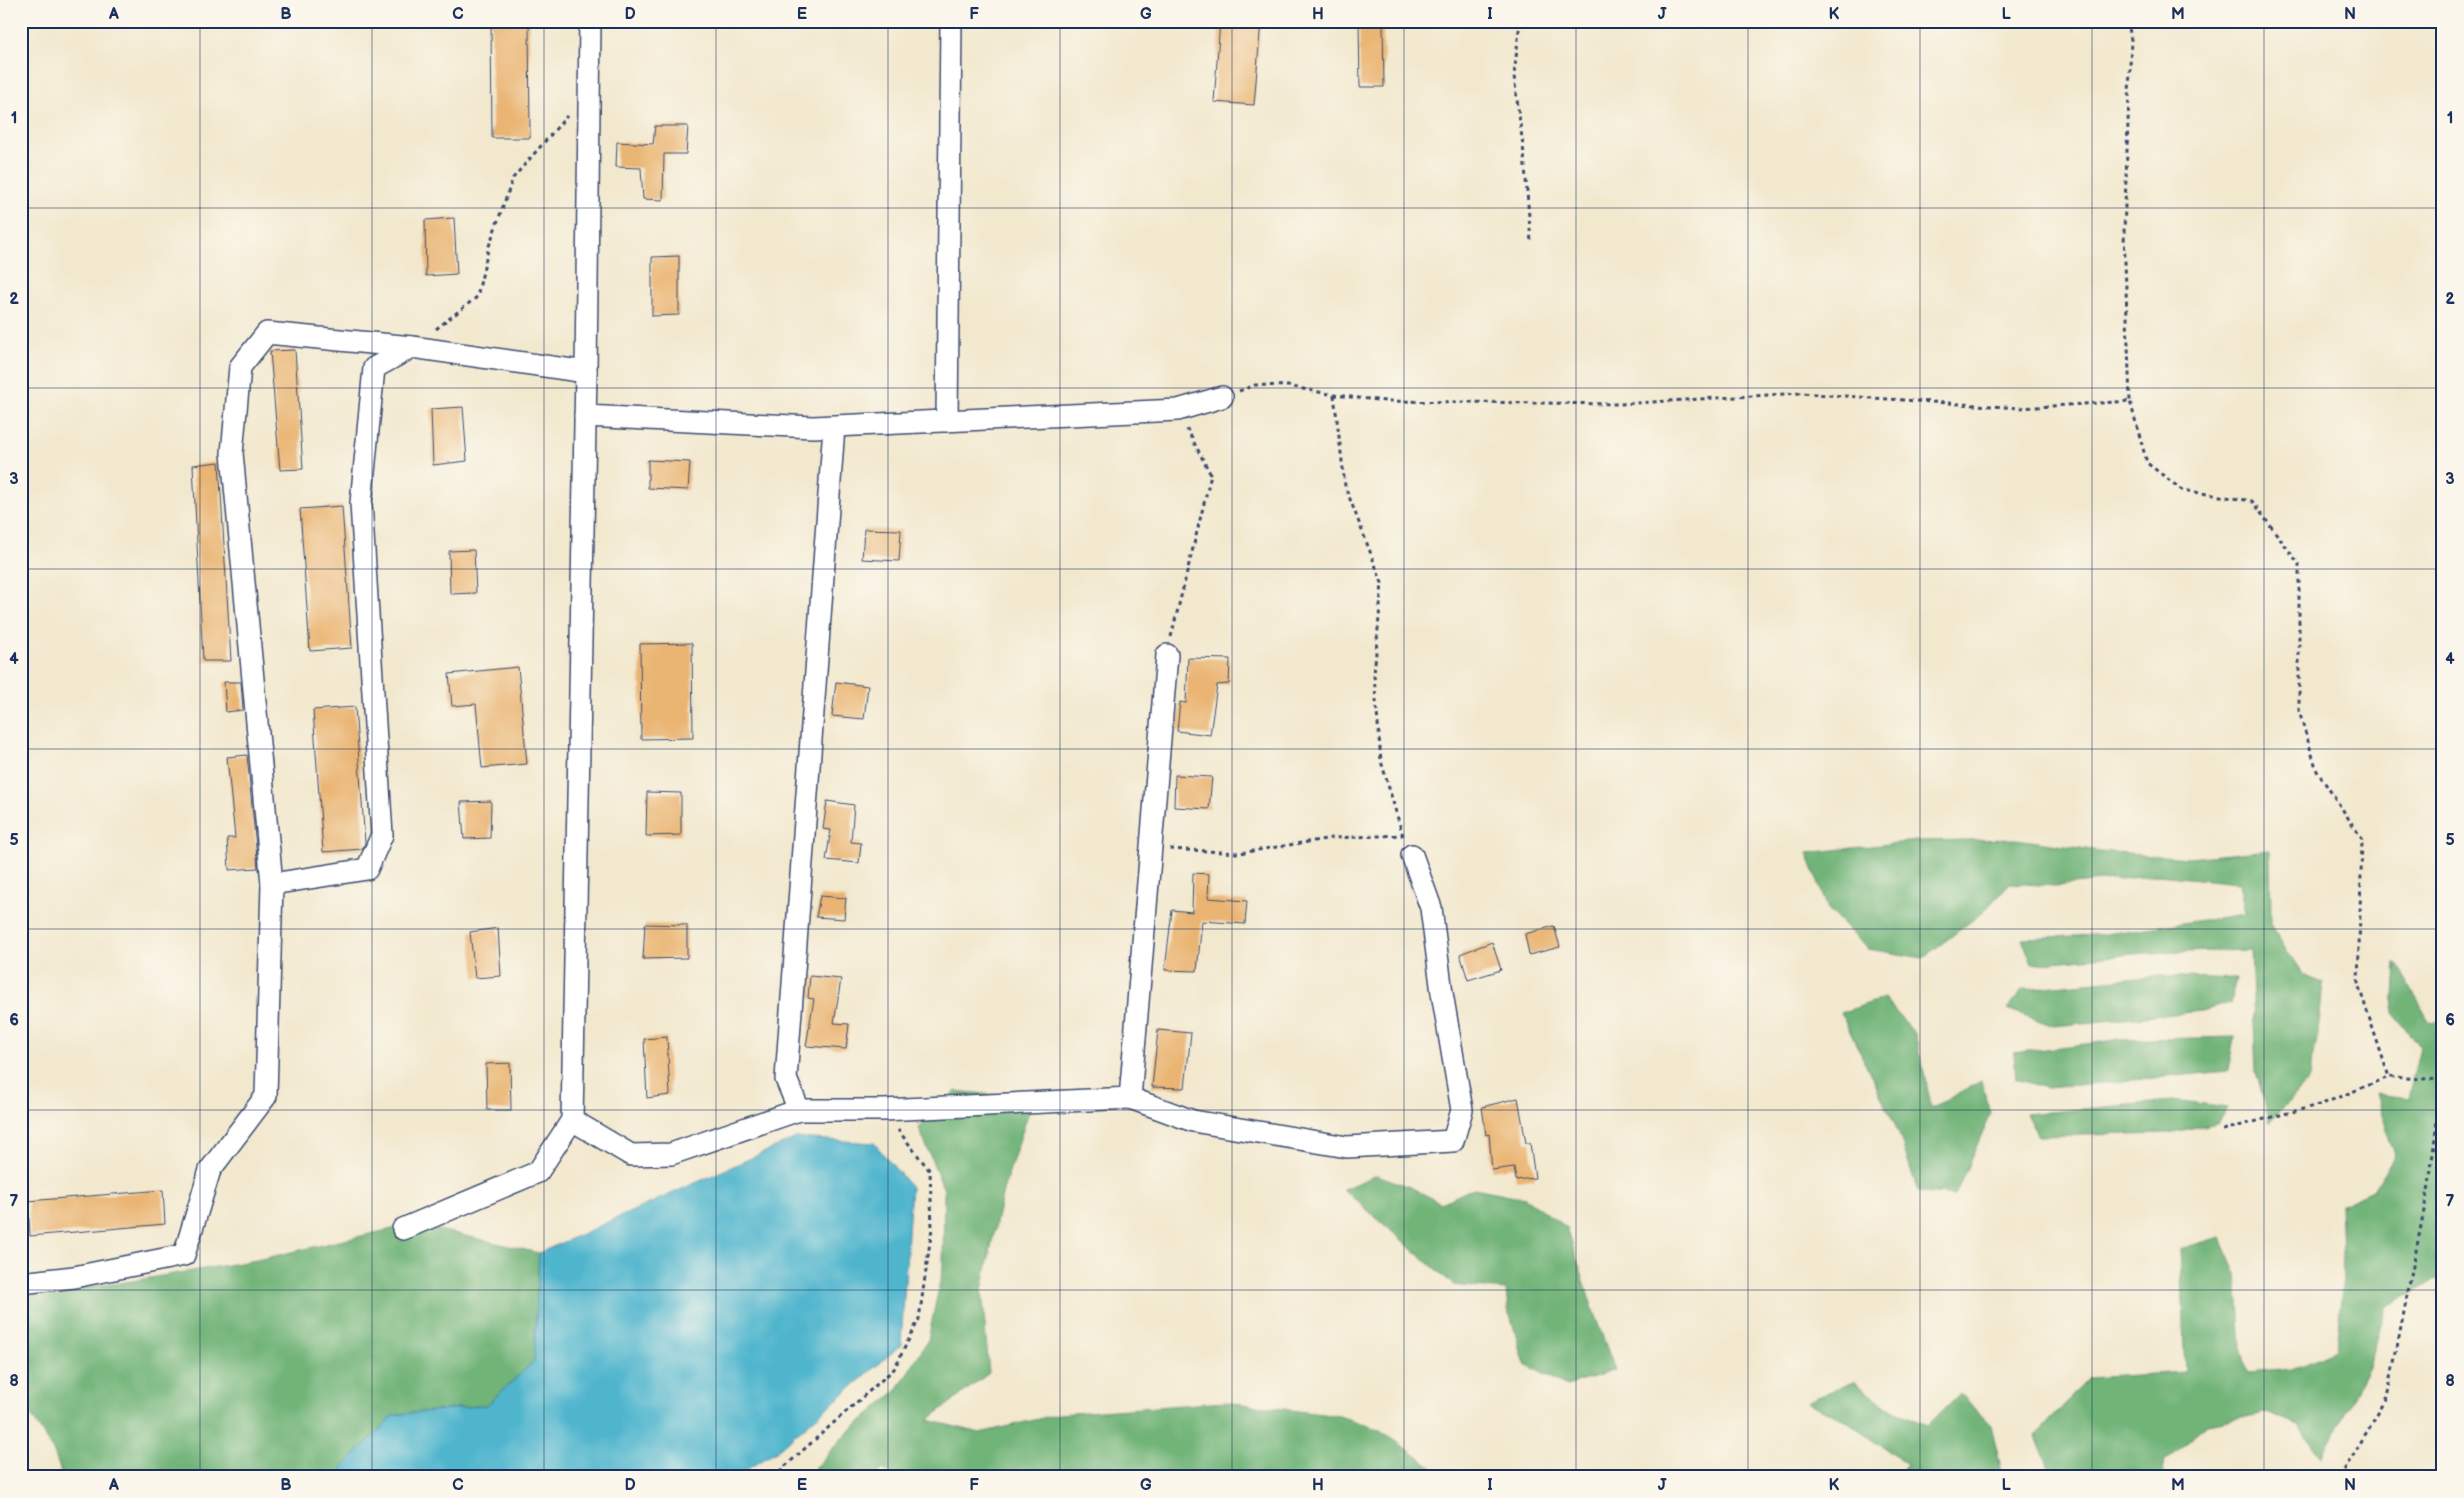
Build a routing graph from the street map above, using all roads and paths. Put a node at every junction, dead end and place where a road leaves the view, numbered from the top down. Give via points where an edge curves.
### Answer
1 (590, 21) edge
2 (951, 21) edge
3 (1520, 21) edge
4 (2128, 21) edge
5 (589, 91) junction
6 (1531, 242) dead end
7 (412, 347) junction
8 (586, 372) junction
9 (1334, 395) junction
10 (1222, 397) joint
11 (2130, 401) junction
12 (1178, 410) junction
13 (585, 416) junction
14 (948, 421) junction
15 (834, 426) junction
16 (1167, 655) joint
17 (1403, 835) junction
18 (1150, 848) junction
19 (1412, 855) joint
20 (272, 884) junction
21 (2389, 1076) junction
22 (2442, 1080) edge
23 (1130, 1098) junction
24 (799, 1110) junction
25 (883, 1110) junction
26 (572, 1120) junction
27 (2223, 1130) dead end
28 (402, 1229) dead end
29 (21, 1283) edge
30 (772, 1477) edge
31 (2340, 1477) edge

1 - 5 street
2 - 14 street
3 - 6 path via 1514,76
4 - 11 path via 2131,40 2124,233
5 - 7 path via 513,178 489,246 477,297
5 - 8 street
7 - 8 street
7 - 20 street via 374,368 360,503 382,835 367,869
7 - 20 street via 267,333 240,367 232,453
8 - 13 street
9 - 10 path via 1288,386 1255,385
9 - 11 path via 1385,401 1620,404 1800,393 2020,408
9 - 17 path via 1345,486 1382,583 1374,675 1381,761
10 - 12 street
11 - 21 path via 2147,463 2182,490 2252,501 2299,564 2299,711 2317,771 2362,839 2358,984
12 - 14 street
12 - 16 path via 1211,475
13 - 15 street
13 - 26 street
14 - 15 street
15 - 24 street via 786,1079
16 - 18 street
17 - 18 path via 1332,838 1240,853
17 - 19 path
18 - 23 street
19 - 23 street via 1431,908 1462,1110 1453,1141 1346,1147 1193,1121
20 - 29 street via 266,1096 210,1170 184,1255 74,1278
21 - 22 path
21 - 27 path via 2322,1104
22 - 31 path via 2429,1185 2386,1398
23 - 25 street
24 - 25 street
24 - 26 street via 670,1154 632,1155
25 - 30 path via 930,1171 932,1228 919,1319 894,1369
26 - 28 street via 538,1172

